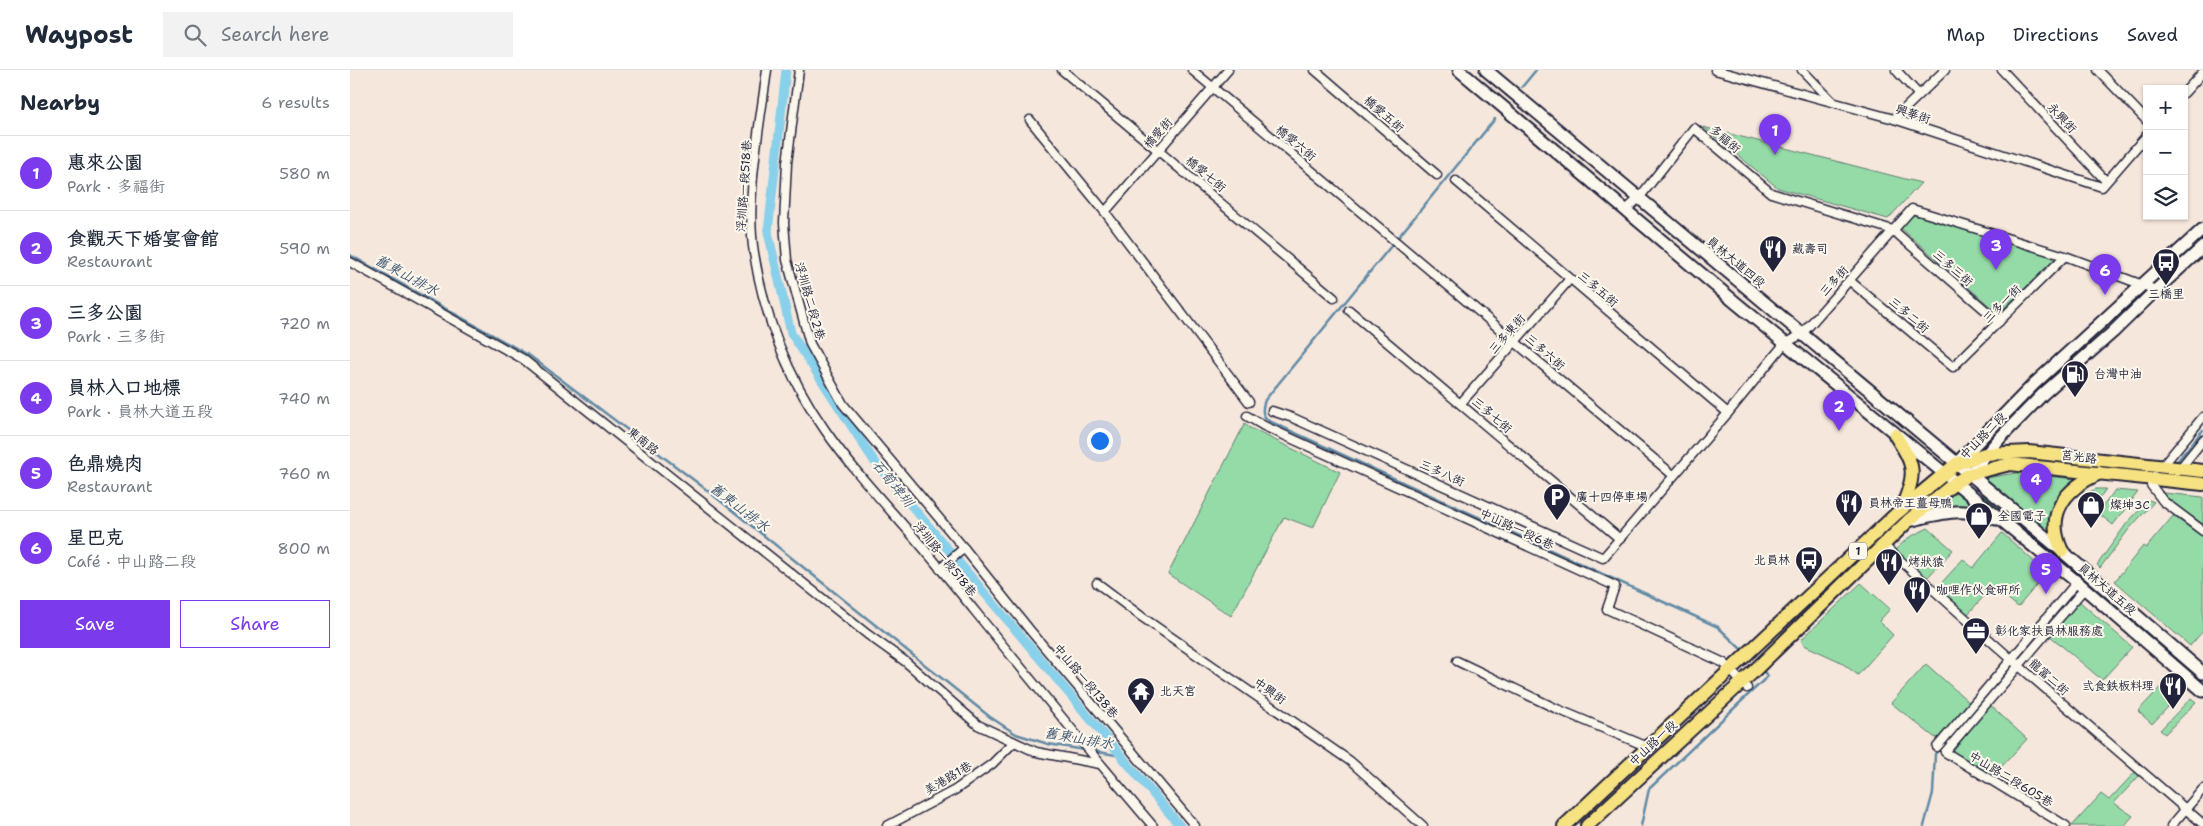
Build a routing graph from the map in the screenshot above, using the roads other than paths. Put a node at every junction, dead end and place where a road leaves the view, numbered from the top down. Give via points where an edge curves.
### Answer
1 (766, 70) edge
2 (798, 70) edge
3 (1062, 70) edge
4 (1192, 70) edge
5 (1228, 70) edge
6 (1315, 70) edge
7 (1459, 70) edge
8 (1486, 70) edge
9 (1715, 70) edge
10 (1802, 70) edge
11 (1896, 70) edge
12 (1945, 70) edge
13 (2002, 70) edge
14 (2098, 70) edge
15 (2203, 72) edge
16 (1810, 79) junction
17 (1213, 88) junction
18 (2188, 89) edge
19 (1804, 94) junction
20 (1919, 95) junction
21 (1833, 102) junction
22 (2143, 117) edge
23 (1894, 119) junction
24 (1030, 120) dead end
25 (2143, 140) edge
26 (1158, 149) junction
27 (1437, 174) dead end
28 (1456, 181) dead end
29 (2104, 184) junction
30 (1639, 198) junction
31 (1626, 210) junction
32 (1104, 212) junction
33 (2203, 229) edge
34 (1893, 230) junction
35 (1402, 246) joint
36 (2203, 247) edge
37 (2065, 256) junction
38 (350, 262) edge
39 (1569, 280) junction
40 (1850, 281) junction
41 (2142, 284) junction
42 (2156, 290) junction
43 (1334, 298) dead end
44 (1349, 310) dead end
45 (1999, 322) junction
46 (1801, 335) junction
47 (1516, 341) junction
48 (1785, 342) junction
49 (1953, 367) joint
50 (1250, 402) dead end
51 (1461, 403) junction
52 (1272, 411) dead end
53 (1728, 413) junction
54 (1247, 416) dead end
55 (2203, 417) edge
56 (1895, 435) junction
57 (2203, 440) edge
58 (1986, 454) junction
59 (1956, 464) junction
60 (2162, 467) junction
61 (2179, 470) junction
62 (2203, 471) edge
63 (2102, 472) junction
64 (1943, 473) junction
65 (1970, 474) junction
66 (1673, 476) junction
67 (2151, 479) junction
68 (2171, 480) junction
69 (1956, 482) junction
70 (2203, 484) edge
71 (1902, 510) junction
72 (1908, 521) junction
73 (2015, 530) junction
74 (2203, 531) edge
75 (1620, 539) junction
76 (1884, 544) junction
77 (964, 548) junction
78 (2062, 551) junction
79 (1603, 558) joint
80 (940, 569) junction
81 (1097, 583) dead end
82 (2081, 585) junction
83 (1742, 660) joint
84 (2012, 660) junction
85 (1457, 661) dead end
86 (2019, 666) junction
87 (1730, 670) junction
88 (1753, 672) joint
89 (2203, 673) edge
90 (1744, 685) junction
91 (2203, 691) edge
92 (1014, 742) junction
93 (1648, 747) junction
94 (1937, 747) dead end
95 (1100, 764) junction
96 (2203, 790) edge
97 (2186, 809) junction
98 (2203, 824) edge
99 (887, 826) edge
100 (1153, 826) edge
101 (1195, 826) edge
102 (1423, 826) edge
103 (1564, 826) edge
104 (1587, 826) edge
105 (2066, 826) edge
106 (2172, 826) edge

1 - 80 street, 浮圳路一段518巷 via 751,230 772,327 787,365 826,431
2 - 77 street, 浮圳路二段2巷 via 787,162 784,223 787,260 810,344 843,404
3 - 26 street, 橋愛七街
4 - 17 street, 橋愛六街
5 - 17 street, 橋愛街
6 - 27 street, 橋愛五街
7 - 31 main road
8 - 30 main road, 員林大道四段
9 - 19 street, 興華街
10 - 16 street
11 - 20 street
12 - 20 street
13 - 29 street, 永興街
14 - 22 street
15 - 18 street
16 - 19 street
16 - 21 street
17 - 26 street, 橋愛街
17 - 35 street, 橋愛六街
19 - 21 street, 興華街
20 - 23 street
21 - 23 street, 興華街
23 - 29 street, 興華街
24 - 32 street
25 - 29 street
26 - 32 street, 橋愛街
26 - 43 street, 橋愛七街
28 - 39 street, 三多五街
30 - 31 street, 多福街
30 - 34 street, 多福街 via 1694,128 1771,193
30 - 46 main road, 員林大道四段
31 - 48 main road
32 - 50 street
33 - 41 main road, 中山路二段
34 - 37 street, 三多街 via 1912,209
34 - 40 street, 三多街
34 - 45 street, 三多三街
35 - 47 street, 三多六街
36 - 42 main road, 中山路二段
37 - 41 street, 三多街
37 - 45 street, 三多一街
38 - 92 street, 東南路 via 523,359 906,662 978,725
39 - 47 street, 三多東街
39 - 53 street, 三多五街
40 - 46 street, 三多街
40 - 49 street, 三多二街
41 - 42 street, 三多街
41 - 59 main road, 中山路二段 via 2034,384
42 - 58 main road, 中山路二段 via 2043,394
44 - 51 street, 三多七街
45 - 49 street, 三多一街
46 - 48 street, 三多街
46 - 59 main road, 員林大道四段
47 - 51 street, 三多東街
47 - 66 street, 三多六街
48 - 53 street, 三多街
48 - 56 main road
51 - 75 street, 三多七街
52 - 79 street, 三多八街
53 - 66 street, 三多街
54 - 87 street, 中山路一段6巷 via 1616,586 1607,609 1724,663
55 - 60 street
56 - 64 main road
56 - 71 main road via 1913,468 1913,480
57 - 61 street
58 - 59 main road, 莒光路 / 1
58 - 60 main road, 莒光路 / 1 via 2029,452
58 - 65 main road, 中山路二段 / 1
59 - 64 main road, 中山路二段 / 1
59 - 65 main road, 員林大道四段
60 - 61 main road, 莒光路 / 1
60 - 67 street
61 - 62 main road, 莒光路 / 1
61 - 68 street
63 - 65 main road, 莒光路 / 1 via 2010,464
63 - 67 main road, 莒光路 / 1
63 - 78 main road via 2084,480 2061,502 2056,526
64 - 69 main road, 員林大道五段
64 - 71 main road, 中山路二段 / 1
65 - 69 main road, 中山路二段 / 1
65 - 78 main road, 員林大道五段
66 - 75 street, 三多街
67 - 68 main road, 莒光路 / 1
67 - 74 street via 2151,486 2163,501
68 - 70 main road, 莒光路 / 1
69 - 72 main road, 中山路二段 / 1
69 - 73 main road, 員林大道五段
71 - 83 main road, 中山路二段 / 1
72 - 73 main road via 1964,510 1990,516
72 - 76 main road, 中山路二段 / 1
73 - 82 main road, 員林大道五段
75 - 79 street, 三多街
76 - 84 street, 龍富二街
76 - 88 main road, 中山路二段 / 1
77 - 80 street
77 - 101 street, 中山路一段138巷
78 - 89 main road, 員林大道五段
80 - 95 street, 浮圳路一段518巷
81 - 102 street, 中興街 via 1350,761
82 - 84 street
82 - 86 street
82 - 91 main road, 員林大道五段
83 - 87 main road, 中山路一段 / 1
84 - 86 street, 龍富二街
84 - 94 street
85 - 93 street
86 - 97 street, 龍富二街
86 - 105 street, 中山路二段605巷 via 1944,752
87 - 90 street, 中山路一段6巷
87 - 93 main road, 中山路一段 / 1
88 - 90 main road, 中山路一段 / 1
90 - 104 main road, 中山路一段 / 1
92 - 95 street via 1036,752
92 - 99 street, 美港路1巷 via 992,764 955,790
93 - 103 main road, 中山路一段 / 1
95 - 100 street
96 - 97 street
97 - 98 street, 龍富二街
97 - 106 street

